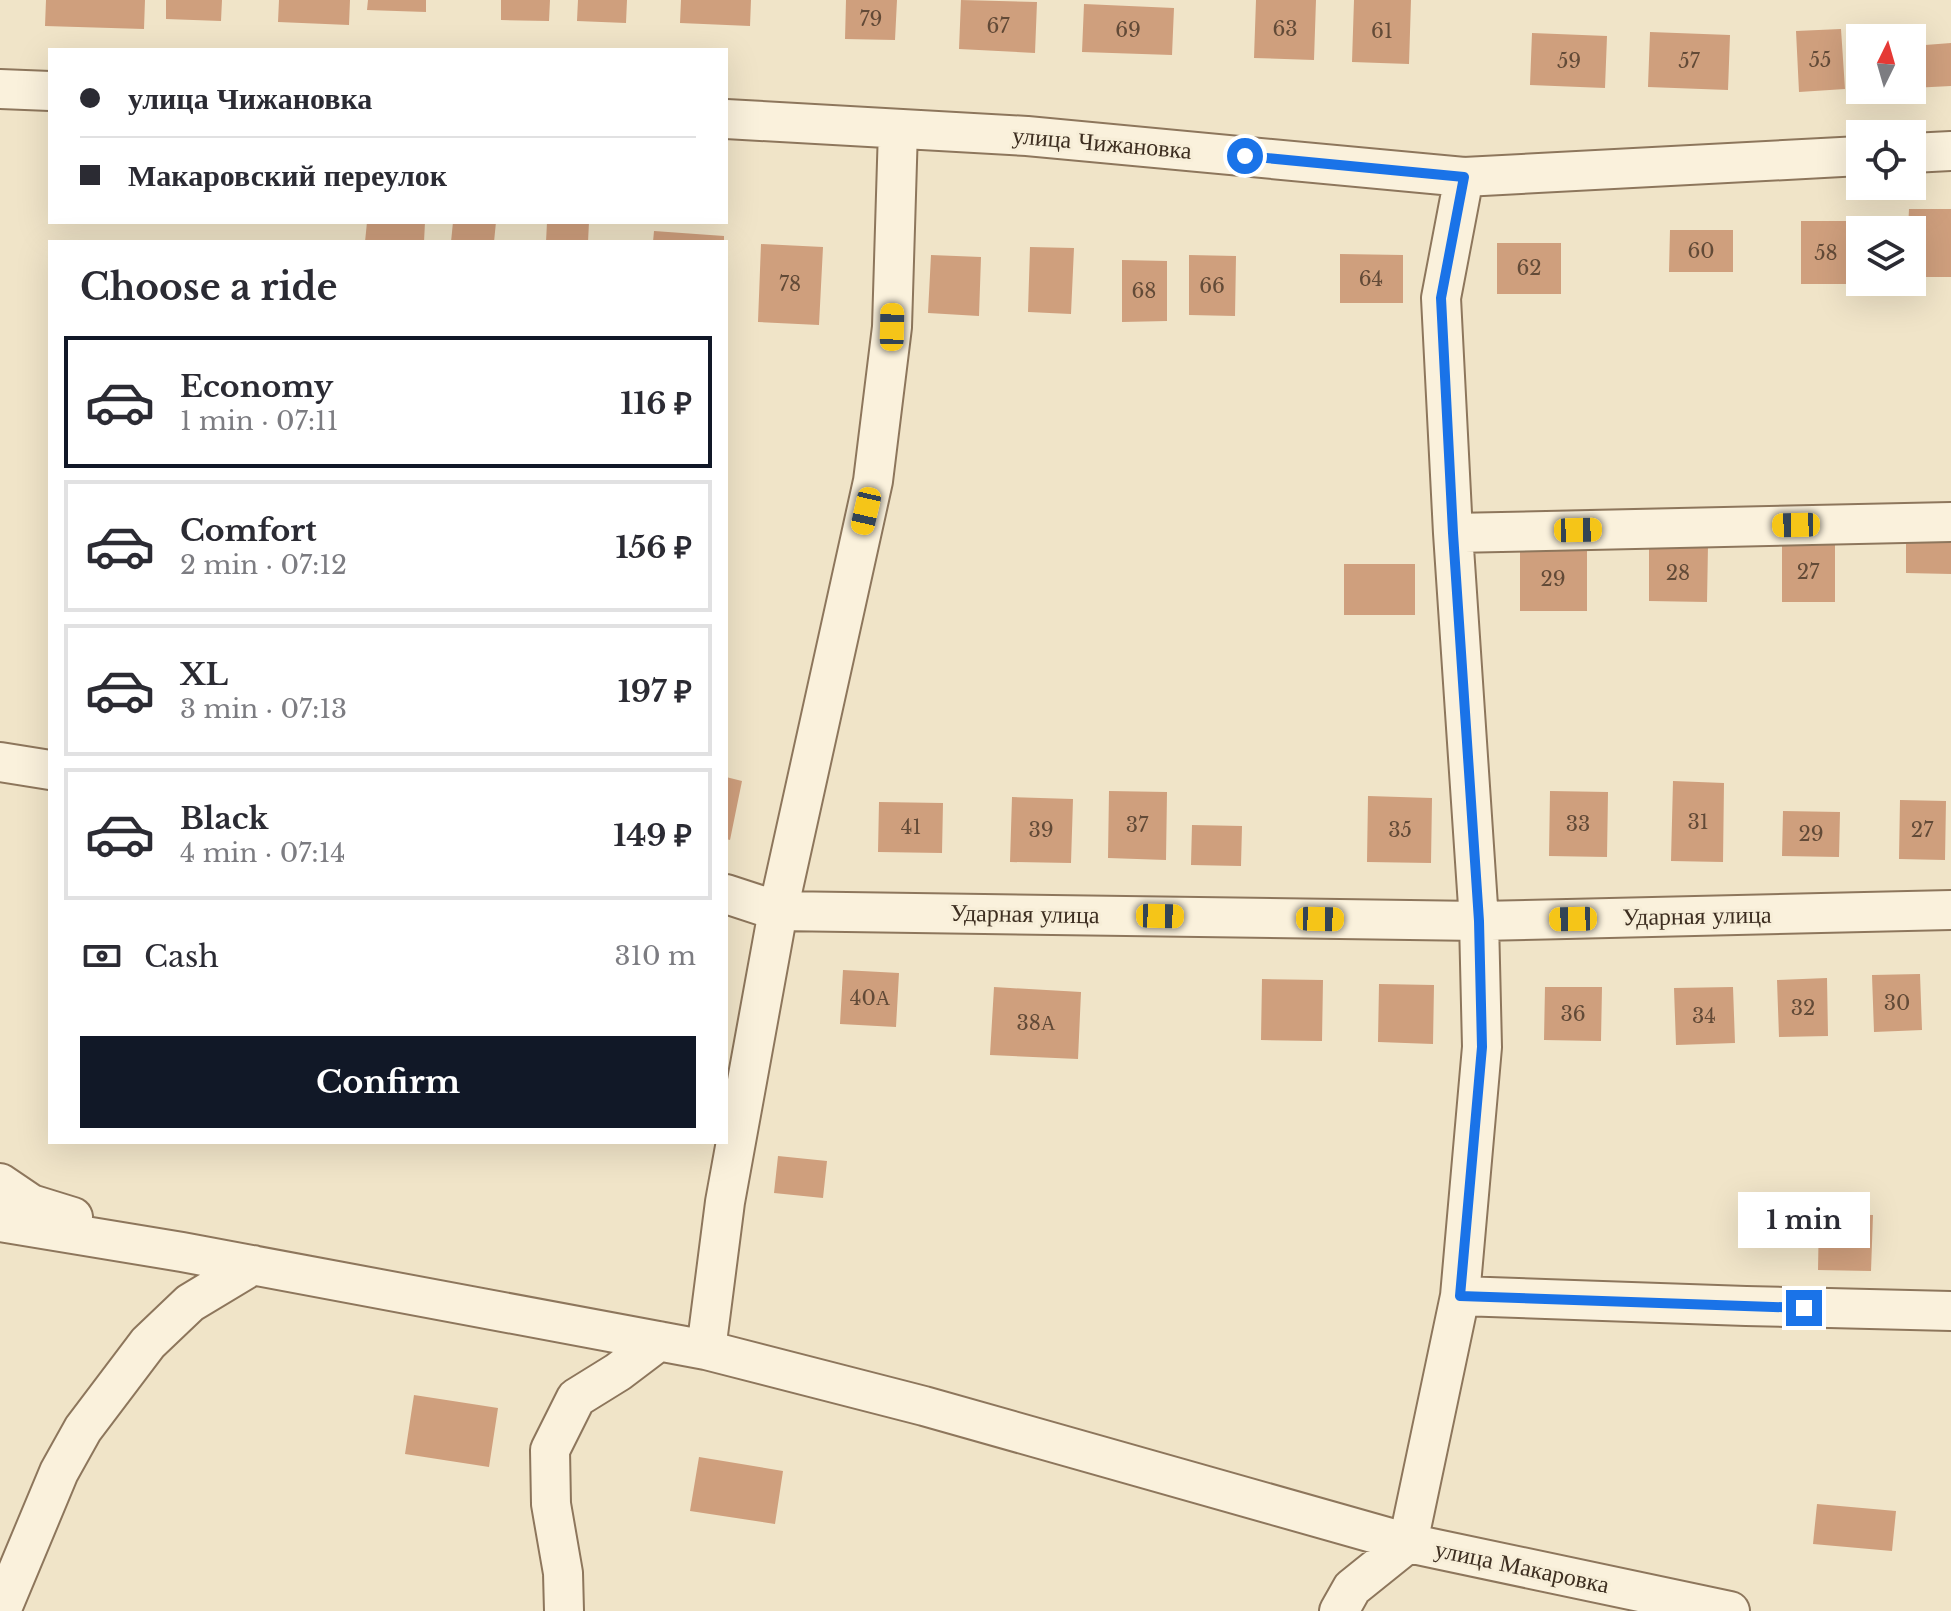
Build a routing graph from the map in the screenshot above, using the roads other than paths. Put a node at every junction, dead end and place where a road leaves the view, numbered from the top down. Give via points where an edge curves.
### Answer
1 (0, 89) edge
2 (48, 91) edge
3 (728, 119) edge
4 (898, 129) junction
5 (1951, 151) edge
6 (1926, 152) edge
7 (1846, 157) edge
8 (1464, 177) junction
9 (1951, 522) edge
10 (1453, 533) junction
11 (0, 762) edge
12 (48, 770) edge
13 (728, 895) edge
14 (1951, 910) edge
15 (778, 911) junction
16 (1479, 921) junction
17 (0, 1183) edge
18 (0, 1222) edge
19 (182, 1252) junction
20 (253, 1265) junction
21 (1460, 1296) junction
22 (1951, 1311) edge
23 (659, 1341) junction
24 (706, 1350) junction
25 (1408, 1543) junction
26 (1, 1611) edge
27 (564, 1611) edge
28 (1339, 1611) edge
29 (1730, 1611) edge

1 - 2 street
3 - 4 street, улица Чижановка
4 - 8 street, улица Чижановка
4 - 15 street via 892,327 873,481
5 - 6 street
7 - 8 street, улица Чижановка
8 - 10 street via 1441,298
9 - 10 street
10 - 16 street
11 - 12 street
13 - 15 street, Ударная улица
14 - 16 street, Ударная улица
15 - 16 street, Ударная улица
15 - 24 street via 725,1202
16 - 21 street via 1482,1047
17 - 19 street via 31,1204
18 - 19 street
19 - 20 street, улица Макаровка
20 - 23 street, улица Макаровка
20 - 26 street via 190,1303 148,1343 83,1429 59,1472
21 - 22 street
21 - 25 street
23 - 24 street, улица Макаровка
23 - 27 street via 576,1398 550,1450
24 - 25 street, улица Макаровка
25 - 28 street via 1352,1588
25 - 29 street, улица Макаровка

